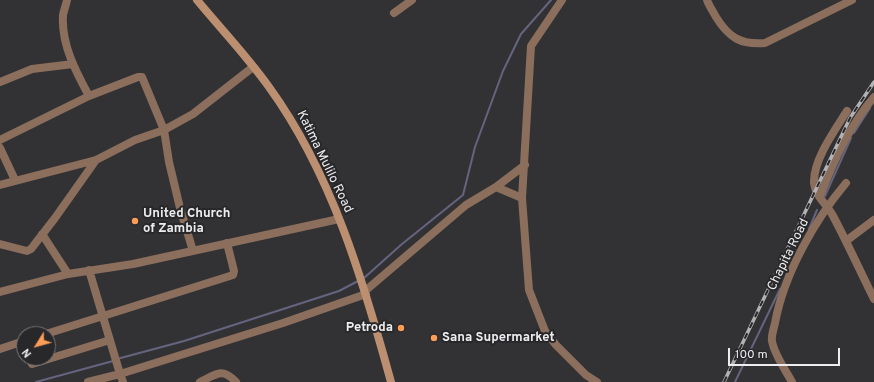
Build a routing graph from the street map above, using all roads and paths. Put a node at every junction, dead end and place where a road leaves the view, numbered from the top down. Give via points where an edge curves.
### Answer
1 (67, 0) edge
2 (197, 0) edge
3 (412, 0) edge
4 (562, 0) edge
5 (707, 0) edge
6 (852, 0) edge
7 (394, 13) dead end
8 (73, 64) junction
9 (253, 67) junction
10 (0, 82) edge
11 (89, 96) junction
12 (874, 97) edge
13 (847, 111) dead end
14 (164, 130) junction
15 (0, 140) edge
16 (0, 148) edge
17 (96, 160) junction
18 (525, 165) junction
19 (15, 180) junction
20 (846, 183) dead end
21 (0, 185) edge
22 (496, 187) junction
23 (820, 196) junction
24 (522, 198) junction
25 (828, 207) junction
26 (339, 219) junction
27 (874, 220) edge
28 (42, 234) junction
29 (846, 241) junction
30 (227, 243) junction
31 (0, 244) edge
32 (193, 251) junction
33 (89, 270) junction
34 (68, 274) junction
35 (365, 290) junction
36 (0, 292) edge
37 (874, 299) edge
38 (104, 316) junction
39 (56, 331) edge
40 (110, 340) junction
41 (16, 344) edge
42 (0, 349) edge
43 (56, 357) edge
44 (121, 374) edge
45 (88, 382) edge
46 (200, 382) edge
47 (236, 382) edge
48 (392, 382) edge
49 (597, 382) edge
50 (792, 382) edge

1 - 8 street via 63,15 65,41
2 - 9 main road, Katima Mulilo Road
3 - 7 street
4 - 18 street via 531,46
5 - 6 street via 722,26 735,39 751,44 765,43
8 - 10 street via 32,69
8 - 11 street
9 - 14 street via 193,114
9 - 26 main road, Katima Mulilo Road via 269,87 303,142 332,199
11 - 14 street via 142,77
11 - 15 street
12 - 23 street via 846,138
13 - 23 street via 819,161 814,181 815,191
14 - 17 street via 135,140
14 - 32 street via 176,192
16 - 19 street
17 - 19 street
17 - 28 street
18 - 22 street
18 - 24 street
19 - 21 street
20 - 25 street, Chapita Road
22 - 24 street
22 - 35 street via 466,205
23 - 25 street
24 - 49 street via 529,290 545,331 586,375
25 - 29 street
25 - 50 street, Chapita Road via 792,271 778,306 772,341
26 - 30 street
26 - 35 main road, Katima Mulilo Road
27 - 29 street
28 - 31 street via 28,251
28 - 34 street
29 - 37 street
30 - 32 street
30 - 38 street via 233,275
32 - 33 street via 133,264
33 - 34 street
33 - 38 street
34 - 36 street
35 - 44 street via 283,323
35 - 48 main road, Katima Mulilo Road
38 - 39 street
38 - 40 street
40 - 43 street
40 - 44 street
41 - 42 street
44 - 45 street
46 - 47 street via 220,372 228,373

